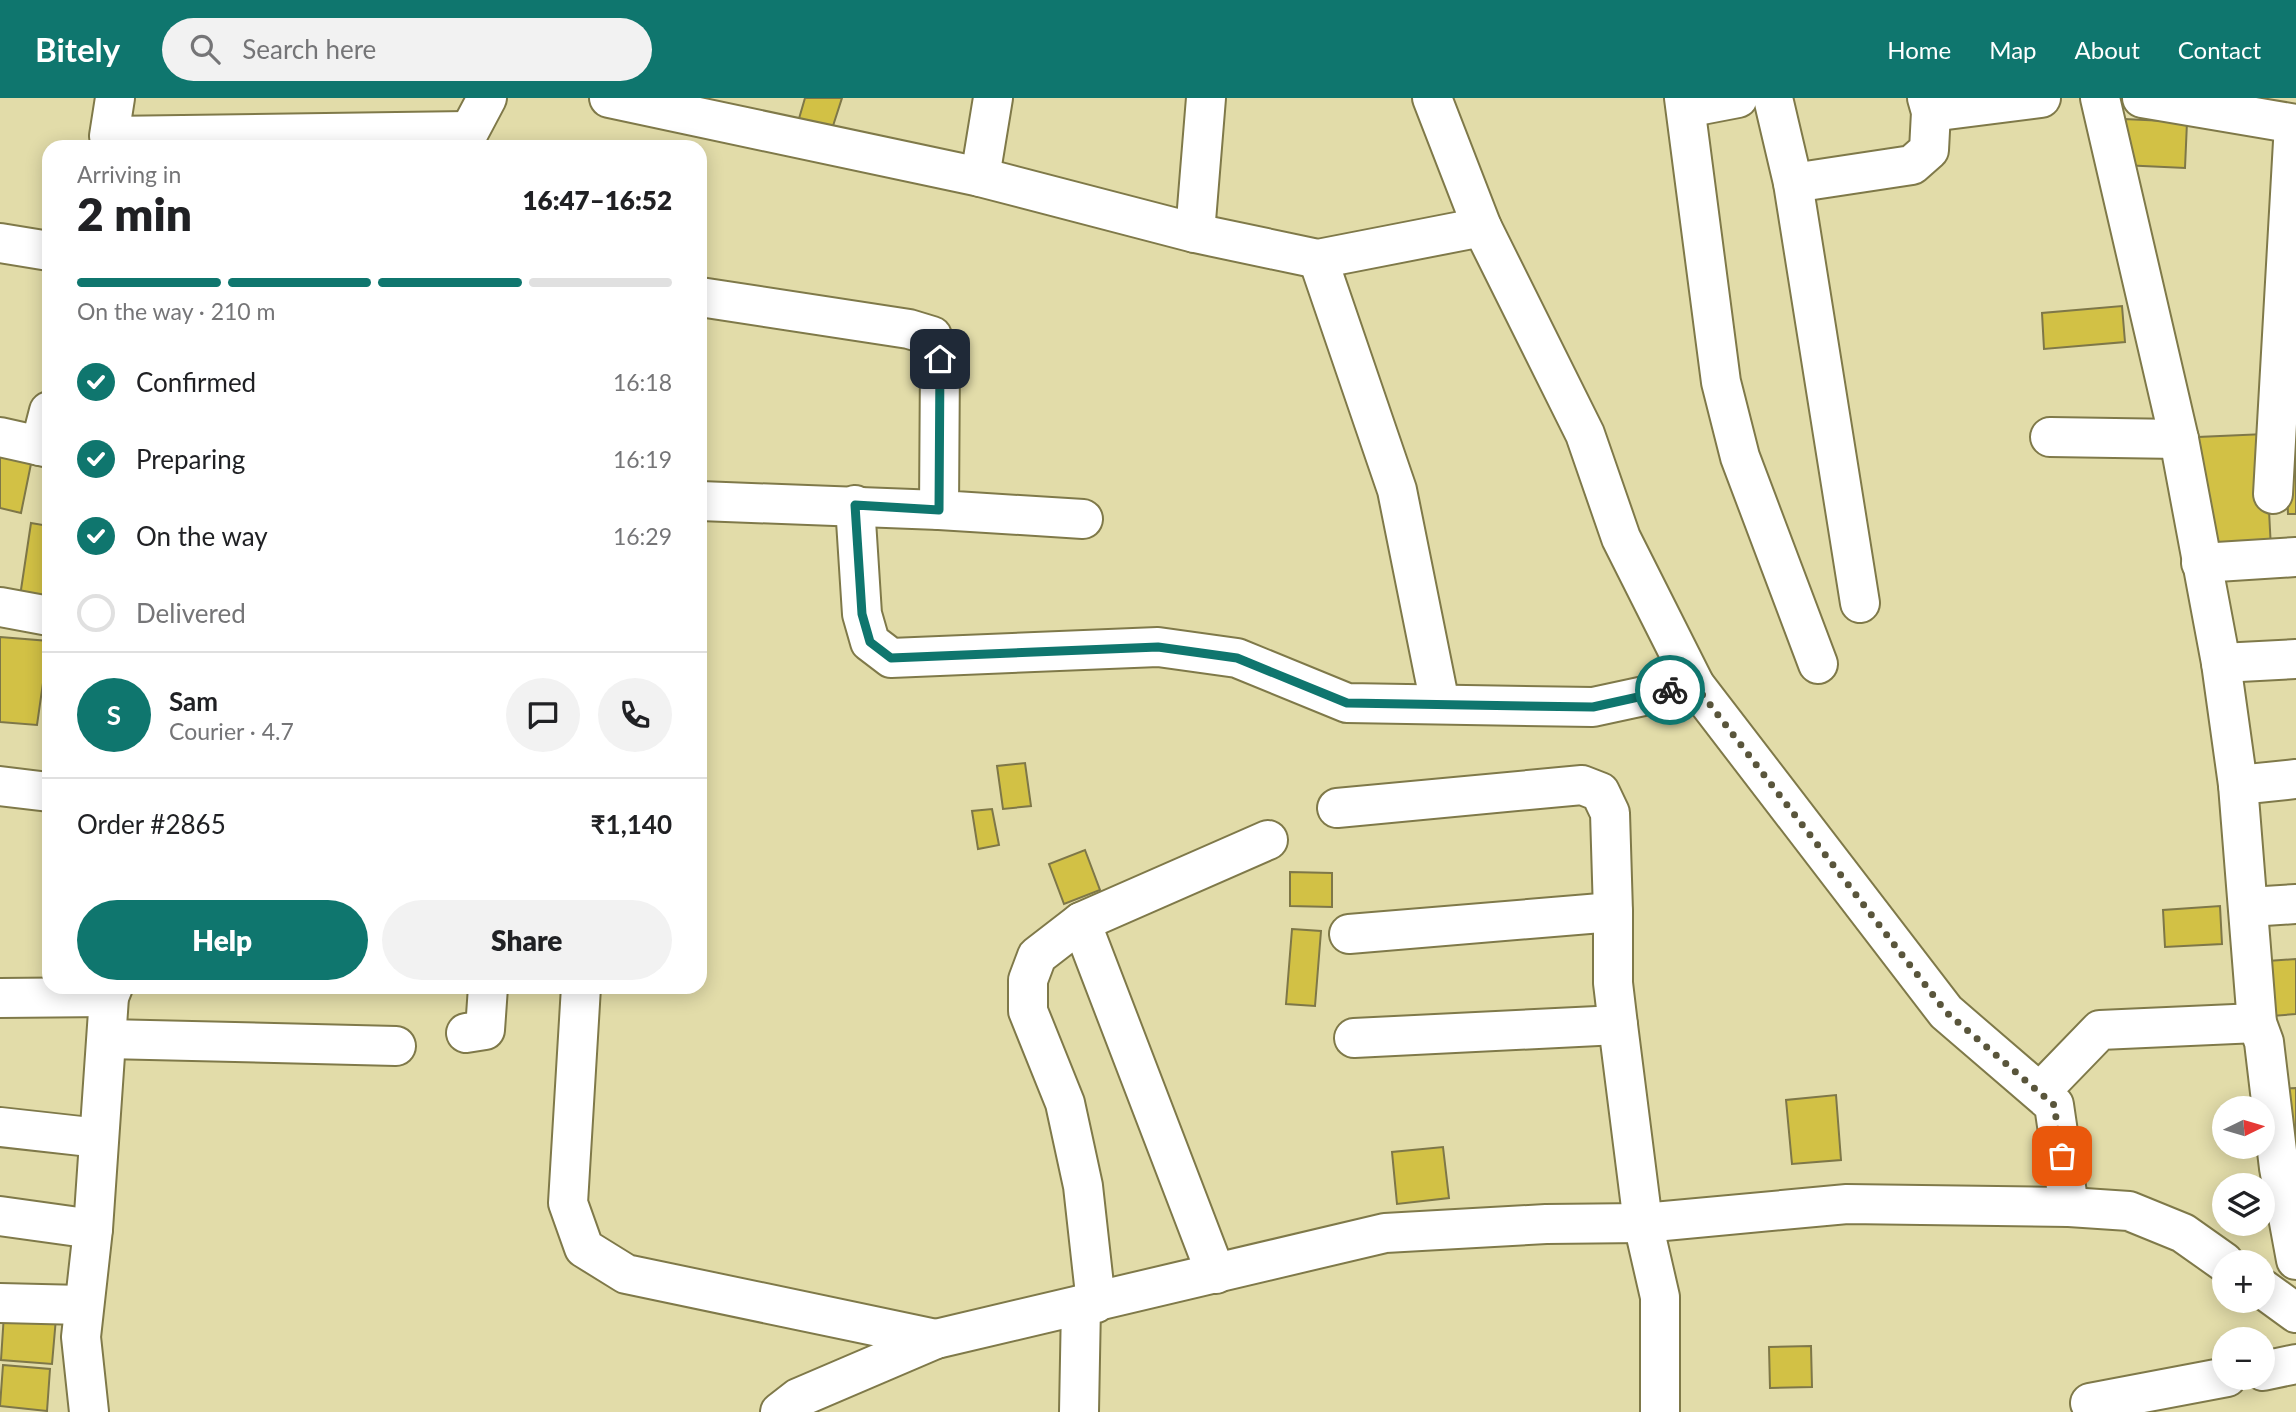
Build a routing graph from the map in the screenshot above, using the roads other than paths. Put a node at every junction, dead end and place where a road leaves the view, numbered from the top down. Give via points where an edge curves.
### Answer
1 (115, 98) edge
2 (487, 98) edge
3 (609, 98) edge
4 (993, 98) edge
5 (1206, 98) edge
6 (1432, 98) edge
7 (1738, 98) edge
8 (1773, 98) edge
9 (2041, 98) edge
10 (2100, 98) edge
11 (2142, 98) edge
12 (1685, 103) edge
13 (1929, 105) edge
14 (2295, 124) edge
15 (464, 139) edge
16 (108, 140) edge
17 (345, 140) edge
18 (980, 177) junction
19 (1793, 183) junction
20 (1482, 227) junction
21 (1195, 233) junction
22 (0, 243) edge
23 (42, 250) edge
24 (1318, 259) junction
25 (707, 298) edge
26 (42, 435) edge
27 (0, 437) edge
28 (2050, 437) dead end
29 (2179, 439) junction
30 (2273, 494) dead end
31 (707, 501) edge
32 (855, 505) junction
33 (939, 510) junction
34 (1083, 519) dead end
35 (2296, 557) edge
36 (2201, 564) junction
37 (1860, 603) dead end
38 (0, 607) edge
39 (42, 615) edge
40 (2296, 659) edge
41 (2221, 663) junction
42 (1818, 664) dead end
43 (1695, 685) junction
44 (1440, 705) junction
45 (2296, 779) edge
46 (2238, 785) junction
47 (0, 786) edge
48 (42, 791) edge
49 (1337, 807) dead end
50 (1268, 840) dead end
51 (2296, 904) edge
52 (2249, 907) junction
53 (1614, 912) junction
54 (1081, 922) junction
55 (1349, 934) dead end
56 (74, 994) edge
57 (111, 994) edge
58 (488, 994) edge
59 (581, 994) edge
60 (0, 998) edge
61 (1618, 1025) junction
62 (466, 1033) dead end
63 (2272, 1035) edge
64 (1354, 1038) dead end
65 (107, 1039) junction
66 (396, 1046) dead end
67 (2040, 1092) junction
68 (0, 1126) edge
69 (99, 1138) junction
70 (2288, 1168) edge
71 (2069, 1207) junction
72 (0, 1216) edge
73 (1643, 1223) junction
74 (93, 1229) junction
75 (2212, 1254) edge
76 (2296, 1259) edge
77 (1216, 1274) junction
78 (2275, 1297) edge
79 (0, 1303) edge
80 (1089, 1304) junction
81 (83, 1305) junction
82 (2296, 1312) edge
83 (936, 1339) junction
84 (2296, 1364) edge
85 (2275, 1368) edge
86 (2212, 1380) edge
87 (2090, 1403) dead end
88 (89, 1412) edge
89 (780, 1412) edge
90 (1079, 1412) edge
91 (1660, 1412) edge

1 - 16 street
2 - 15 street
3 - 18 street
4 - 18 street
5 - 21 street
6 - 20 street
7 - 12 street
8 - 19 street
9 - 13 street
10 - 29 street
11 - 14 street
12 - 42 street via 1721,382 1740,457
13 - 19 street via 1928,150 1912,165
14 - 30 street
15 - 17 street
18 - 21 street
19 - 37 street
20 - 24 street
20 - 43 street via 1585,434 1621,538
21 - 24 street
22 - 23 street
24 - 44 street via 1397,490
25 - 33 street via 932,336 940,359
26 - 27 street
28 - 29 street
29 - 36 street
31 - 32 street
32 - 33 street
32 - 44 street via 862,614 870,642 891,658 1158,647 1237,658 1347,703
33 - 34 street
35 - 36 street
36 - 41 street
38 - 39 street
40 - 41 street
41 - 46 street
43 - 44 street via 1593,707
43 - 67 street via 1946,1012
45 - 46 street
46 - 52 street
47 - 48 street
49 - 53 street via 1582,785 1600,792 1610,813
50 - 54 street
51 - 52 street
52 - 63 street
53 - 55 street
53 - 61 street
54 - 77 street
54 - 80 street via 1037,956 1028,980 1028,1011 1065,1103 1083,1186
56 - 60 street
57 - 65 street
58 - 62 street via 485,1030
59 - 83 street via 568,1203 584,1248 626,1274
61 - 64 street
61 - 73 street
63 - 67 street via 2100,1030
63 - 70 street
65 - 66 street
65 - 69 street
67 - 71 street via 2054,1105
68 - 69 street
69 - 74 street
70 - 76 street
71 - 73 street via 1847,1204
71 - 75 street via 2129,1211 2183,1233
72 - 74 street
73 - 77 street via 1385,1233
73 - 91 street via 1660,1297
74 - 81 street
77 - 80 street
78 - 82 street
79 - 81 street
80 - 83 street
80 - 90 street
81 - 88 street via 81,1337
83 - 89 street via 799,1398
84 - 85 street
86 - 87 street

